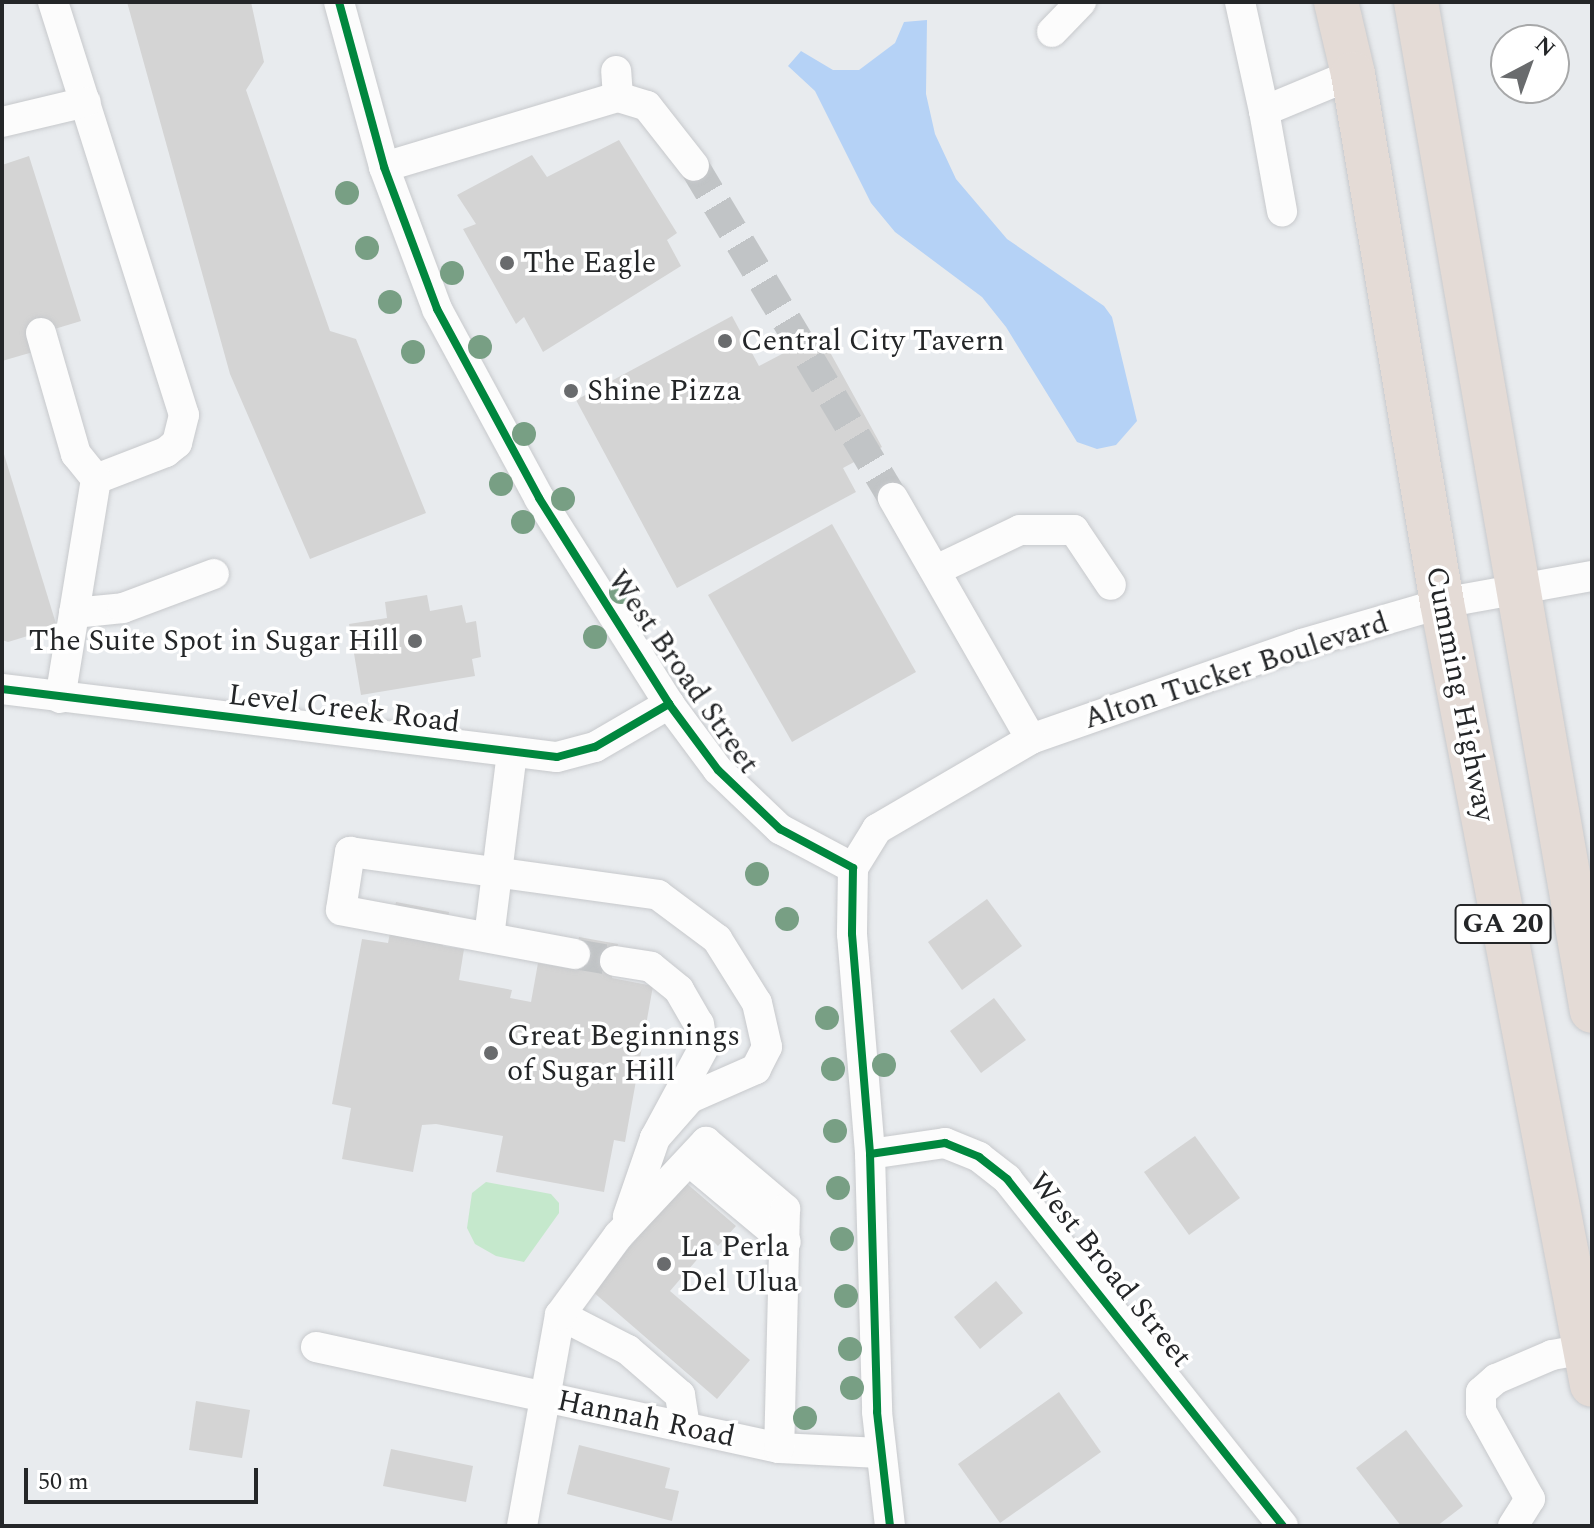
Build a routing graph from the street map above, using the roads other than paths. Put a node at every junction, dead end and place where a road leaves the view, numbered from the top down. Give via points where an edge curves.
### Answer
1 (53, 2) edge
2 (339, 2) edge
3 (1081, 2) edge
4 (1240, 2) edge
5 (1336, 2) edge
6 (1416, 2) edge
7 (1052, 32) dead end
8 (1353, 74) junction
9 (86, 102) junction
10 (1264, 111) junction
11 (2, 122) edge
12 (694, 166) tunnel mouth
13 (384, 167) junction
14 (1282, 211) dead end
15 (41, 333) dead end
16 (96, 479) junction
17 (893, 498) tunnel mouth
18 (936, 570) junction
19 (214, 574) dead end
20 (1592, 576) edge
21 (1111, 585) dead end
22 (1518, 589) junction
23 (1442, 603) junction
24 (74, 613) junction
25 (2, 689) edge
26 (60, 698) junction
27 (669, 704) junction
28 (1031, 739) junction
29 (512, 753) junction
30 (853, 868) junction
31 (499, 871) junction
32 (489, 937) junction
33 (575, 954) tunnel mouth
34 (615, 961) tunnel mouth
35 (1592, 1011) edge
36 (655, 1138) junction
37 (870, 1154) junction
38 (618, 1236) junction
39 (560, 1315) junction
40 (316, 1347) dead end
41 (1588, 1367) edge
42 (543, 1397) junction
43 (685, 1428) junction
44 (779, 1448) junction
45 (880, 1453) junction
46 (522, 1526) edge
47 (890, 1526) edge
48 (1283, 1526) edge
49 (1513, 1526) edge

1 - 9 street
2 - 13 street, West Broad Street
3 - 7 street
4 - 10 street
5 - 8 highway, Cumming Highway / GA 20
6 - 22 highway, GA 20
8 - 10 street
8 - 23 highway, Cumming Highway / GA 20
9 - 11 street
9 - 16 street via 184,415 177,443 166,452
10 - 14 street
12 - 13 street via 647,106 617,84
13 - 27 street, West Broad Street via 437,309 490,412 589,583
15 - 16 street via 76,454
16 - 24 street
17 - 18 street
18 - 21 street via 1020,530 1074,530
18 - 28 street
19 - 24 street via 123,608
20 - 22 street, Alton Tucker Boulevard
22 - 23 street, Alton Tucker Boulevard
22 - 35 highway, GA 20
23 - 28 street, Alton Tucker Boulevard via 1302,644
23 - 41 highway, Cumming Highway / GA 20
24 - 26 street
25 - 26 street, Level Creek Road
26 - 29 street, Level Creek Road
27 - 29 street, Level Creek Road via 595,747 557,757
27 - 30 street, West Broad Street via 744,799 780,829
28 - 30 street, Alton Tucker Boulevard via 877,829
29 - 31 street
30 - 37 street via 852,934
31 - 32 street
31 - 32 street via 350,852 341,910
31 - 36 street via 658,895 717,939 757,1003 767,1047 756,1069 690,1098
32 - 33 street
34 - 36 street via 651,967 679,990 699,1024 703,1049
36 - 38 street via 640,1193
37 - 45 street
37 - 48 street, West Broad Street via 945,1143 979,1157 1007,1179
38 - 39 street
38 - 44 street via 706,1142 785,1209
39 - 42 street
39 - 43 street via 628,1350 680,1395
40 - 42 street
41 - 49 street via 1552,1355 1496,1379 1481,1392 1481,1411 1530,1499
42 - 43 street, Hannah Road
42 - 46 street, Hannah Road
43 - 44 street, Hannah Road
44 - 45 street, Hannah Road
45 - 47 street

